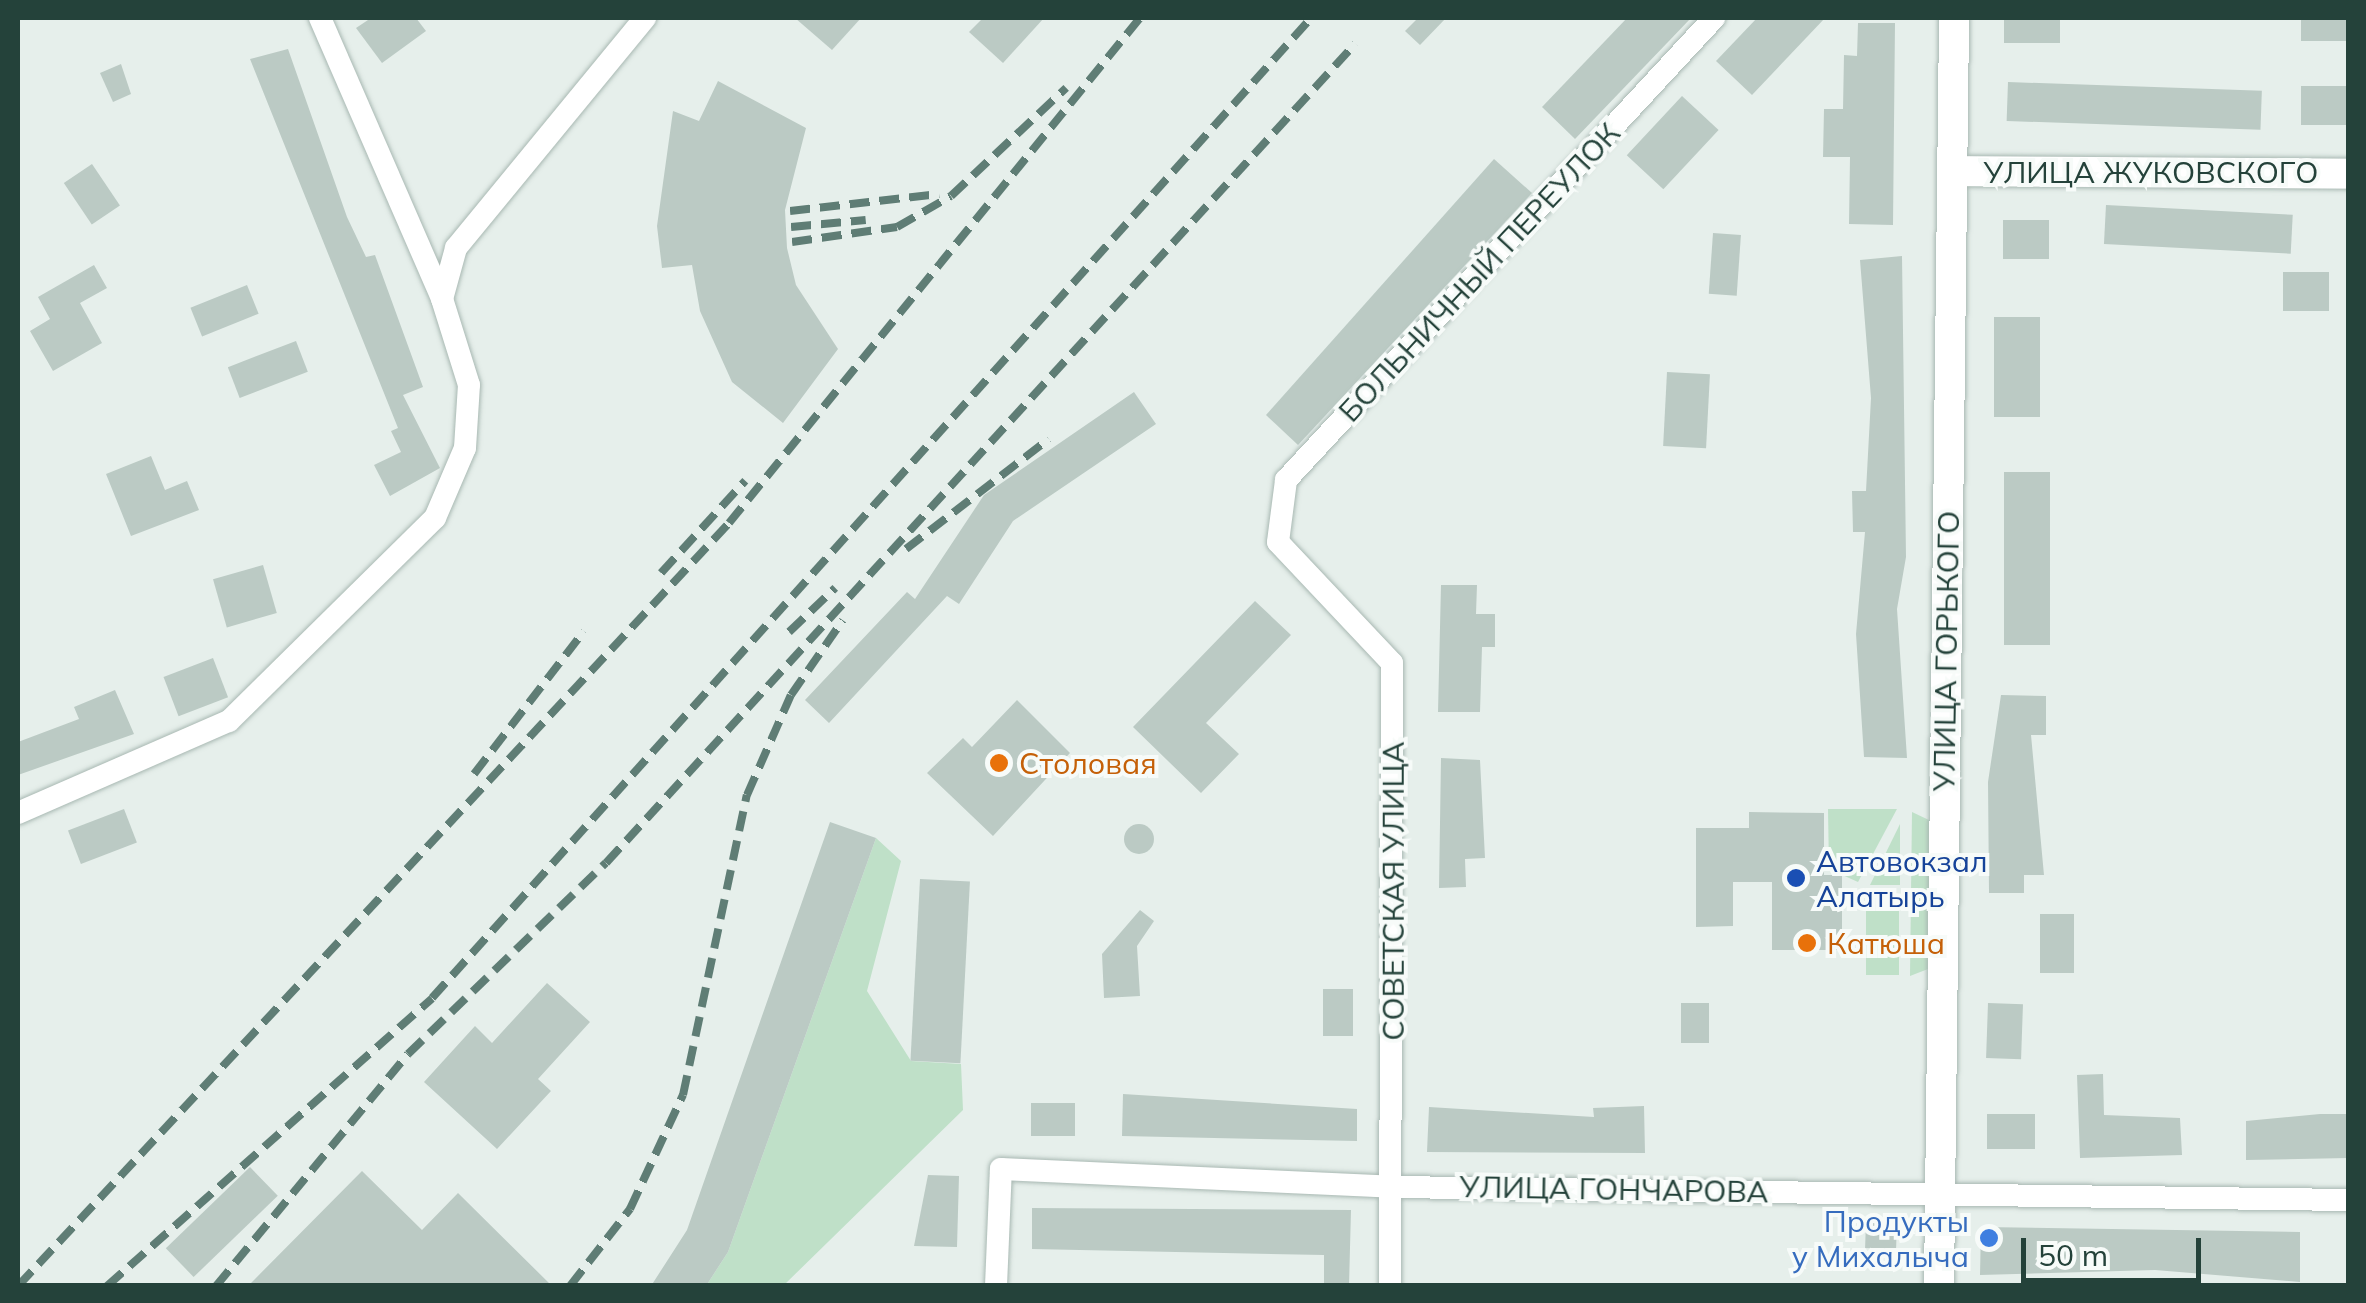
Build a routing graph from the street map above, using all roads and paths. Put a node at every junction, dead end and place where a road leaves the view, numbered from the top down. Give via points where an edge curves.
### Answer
1 (320, 18) edge
2 (645, 18) edge
3 (1714, 18) edge
4 (1954, 18) edge
5 (1954, 170) junction
6 (2348, 174) edge
7 (442, 299) junction
8 (1278, 542) joint
9 (18, 813) edge
10 (1393, 1187) junction
11 (1940, 1192) junction
12 (2348, 1200) edge
13 (996, 1286) edge
14 (1390, 1286) edge
15 (1939, 1286) edge

1 - 7 street
2 - 7 street via 456,248
3 - 8 street, БОЛЬНИЧНЫЙ ПЕРЕУЛОК via 1286,480
4 - 5 street, УЛИЦА ГОРЬКОГО
5 - 6 street, УЛИЦА ЖУКОВСКОГО
5 - 11 street, УЛИЦА ГОРЬКОГО
7 - 9 street via 469,385 465,448 435,518 229,720
8 - 10 street, СОВЕТСКАЯ УЛИЦА via 1392,663
10 - 11 street, УЛИЦА ГОНЧАРОВА
10 - 13 street, УЛИЦА ГОНЧАРОВА via 1001,1169
10 - 14 street, СОВЕТСКАЯ УЛИЦА
11 - 12 street, УЛИЦА ГОНЧАРОВА
11 - 15 street, УЛИЦА ГОРЬКОГО

